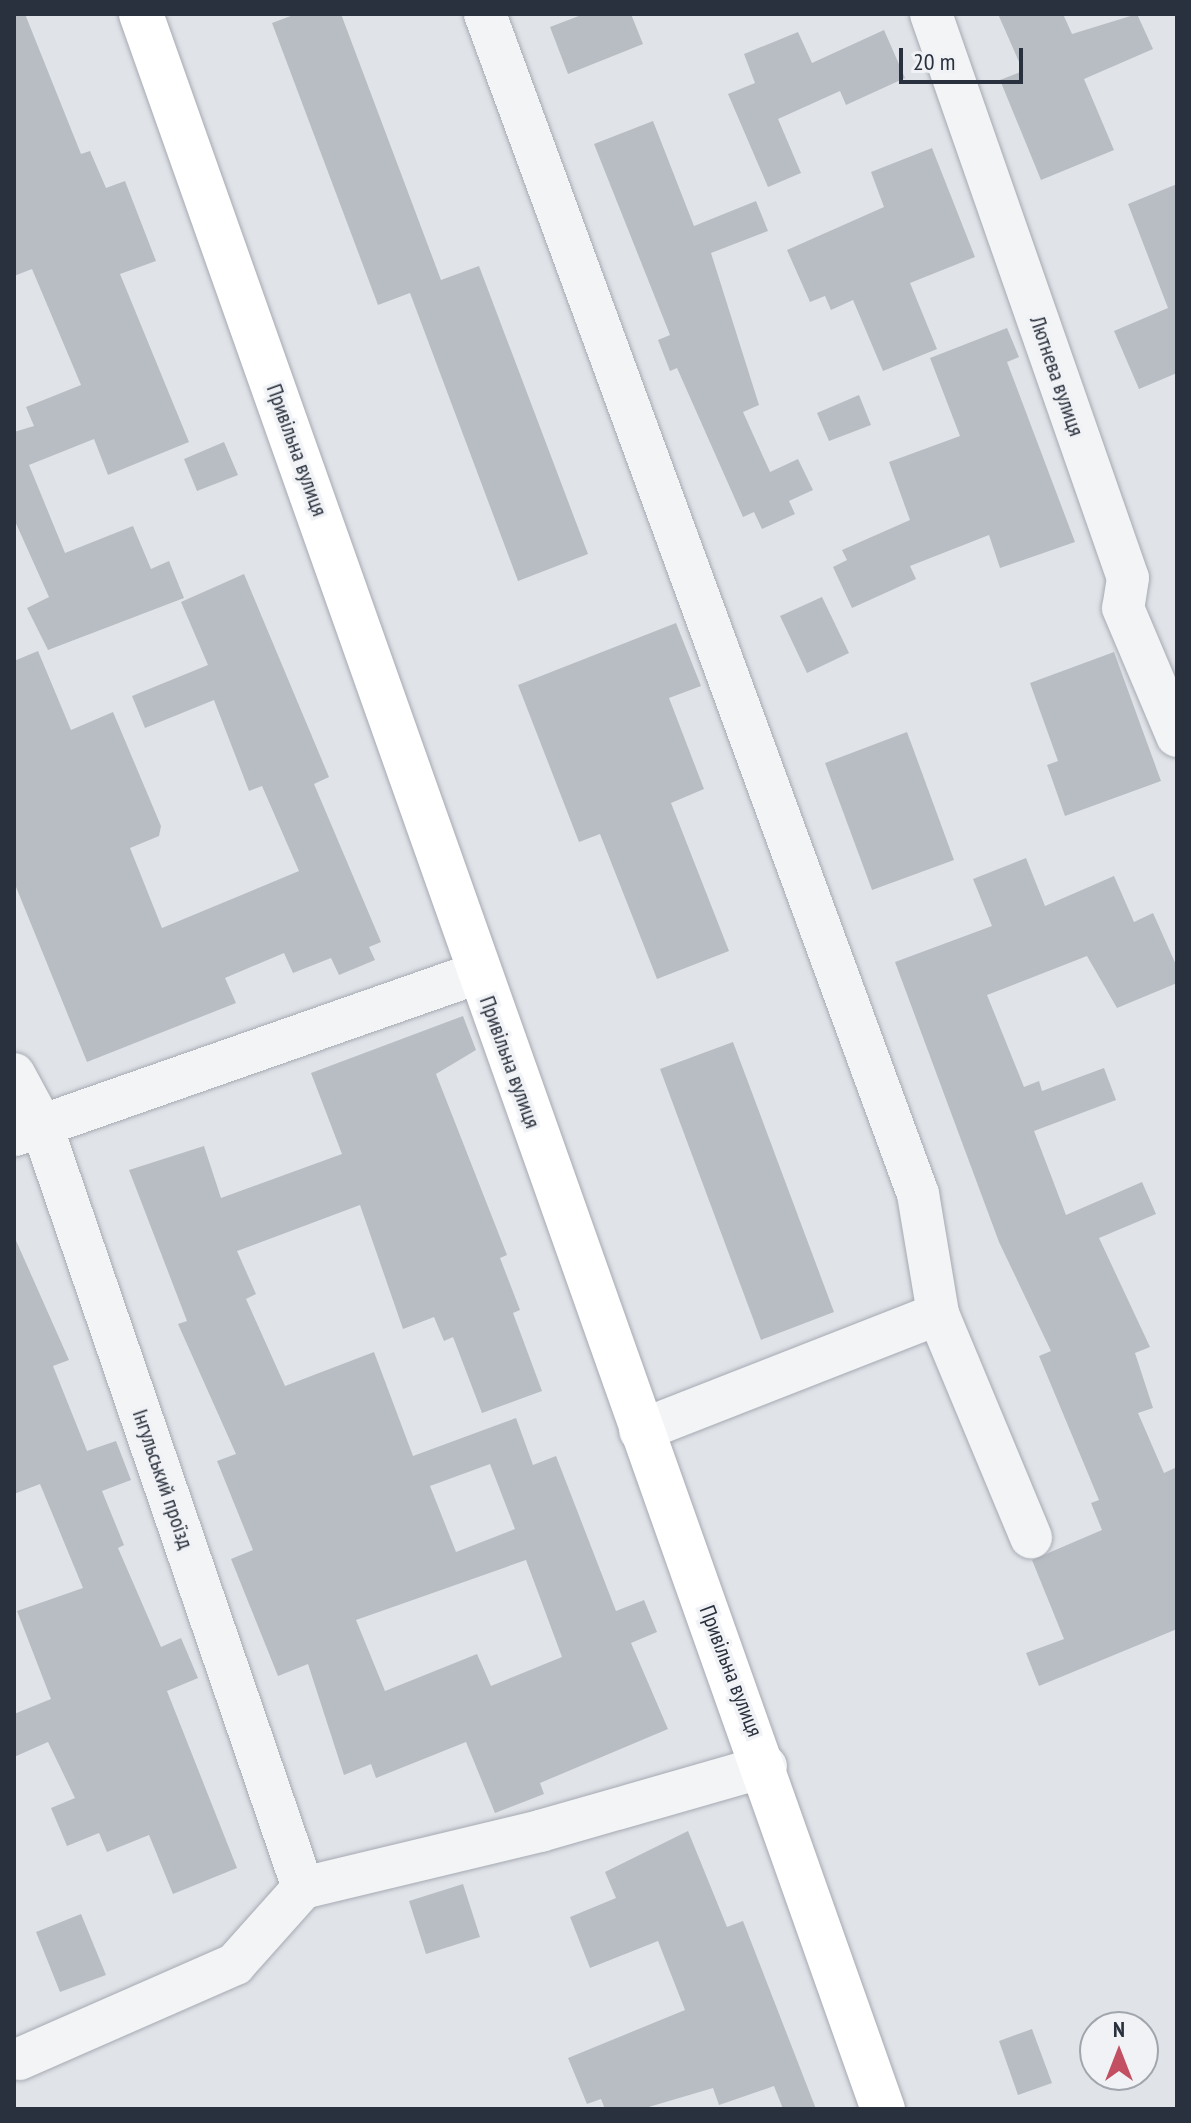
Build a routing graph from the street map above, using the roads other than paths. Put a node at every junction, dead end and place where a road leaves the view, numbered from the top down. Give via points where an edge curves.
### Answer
1 (141, 14) edge
2 (485, 14) edge
3 (931, 14) edge
4 (1177, 736) edge
5 (478, 973) junction
6 (14, 1074) edge
7 (28, 1130) edge
8 (938, 1314) junction
9 (640, 1431) junction
10 (1031, 1537) dead end
11 (766, 1766) junction
12 (303, 1888) junction
13 (19, 2059) dead end
14 (883, 2109) edge

1 - 5 street, Привільна вулиця
2 - 8 street via 918,1194
3 - 4 street, Лютнева вулиця via 1128,578 1123,608
5 - 7 street
5 - 9 street, Привільна вулиця
6 - 7 street, Інгульський проїзд
7 - 12 street, Інгульський проїзд
8 - 9 street
8 - 10 street
9 - 11 street, Привільна вулиця
11 - 12 street via 540,1831
11 - 14 street, Привільна вулиця
12 - 13 street via 235,1964

